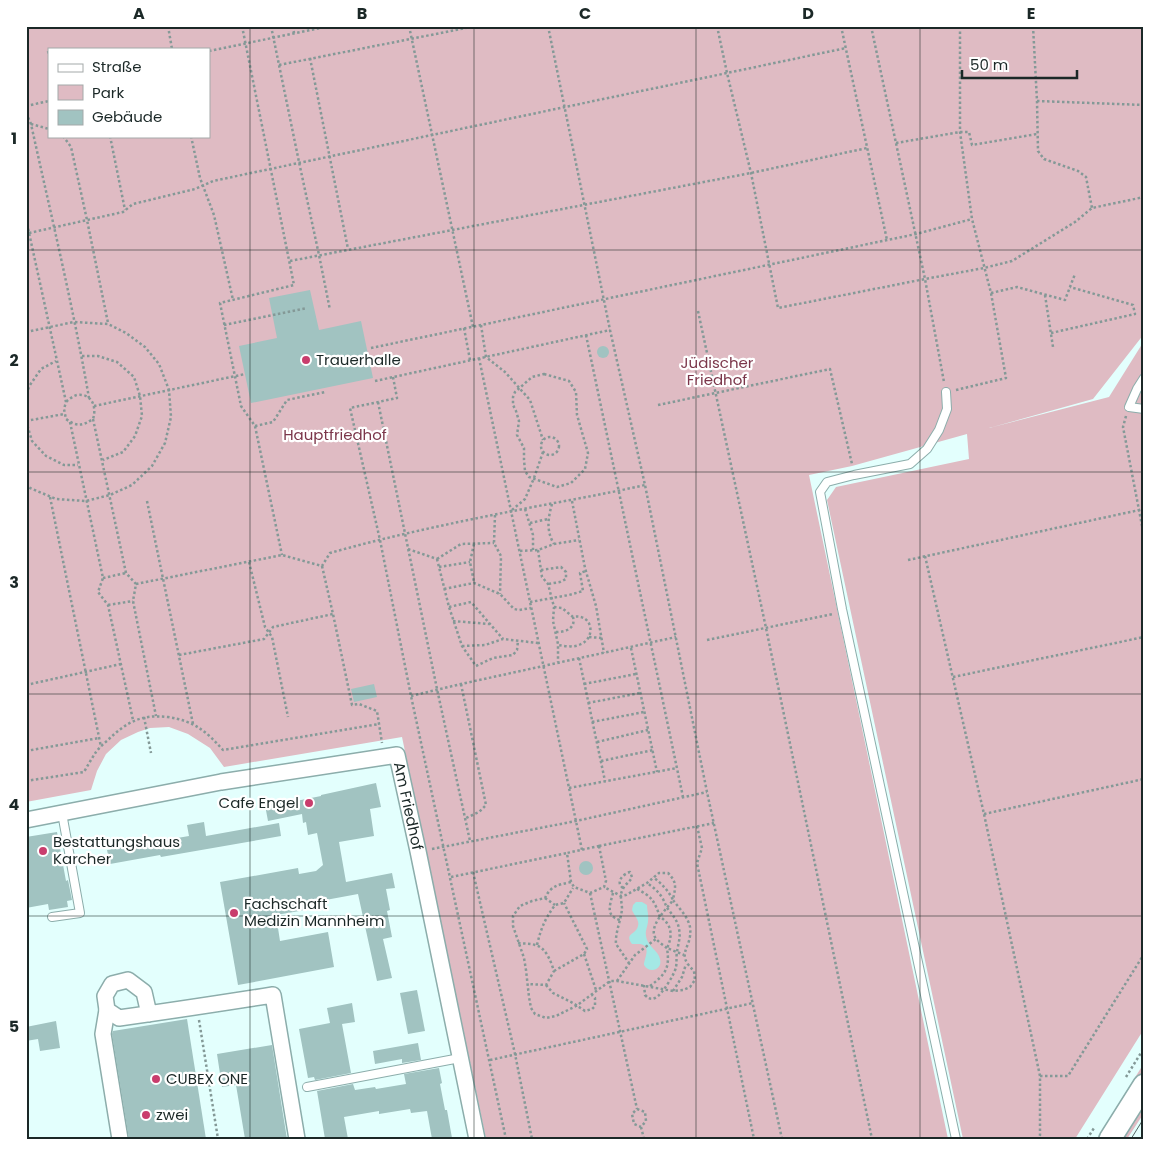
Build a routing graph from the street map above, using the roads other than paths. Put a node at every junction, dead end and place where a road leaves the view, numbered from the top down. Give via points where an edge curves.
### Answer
1 (1144, 378) edge
2 (946, 392) road end
3 (1144, 409) edge
4 (62, 813) junction
5 (26, 820) edge
6 (52, 917) dead end
7 (107, 1010) junction
8 (149, 1014) junction
9 (460, 1058) junction
10 (1144, 1085) edge
11 (307, 1087) dead end
12 (120, 1139) edge
13 (297, 1139) edge
14 (477, 1139) edge
15 (956, 1139) edge
16 (1110, 1139) edge

1 - 3 lane via 1129,407
2 - 15 lane via 946,409 939,430 927,449 910,464 827,482 820,492 842,609
4 - 5 street, Am Friedhof
4 - 6 lane via 80,913
4 - 9 street, Am Friedhof via 220,782 397,754
7 - 8 street via 119,1018
7 - 8 street via 105,996 112,984 128,980 144,992
7 - 12 street via 103,1034
8 - 13 street via 273,994
9 - 11 lane
9 - 14 street, Am Friedhof
10 - 16 main road

